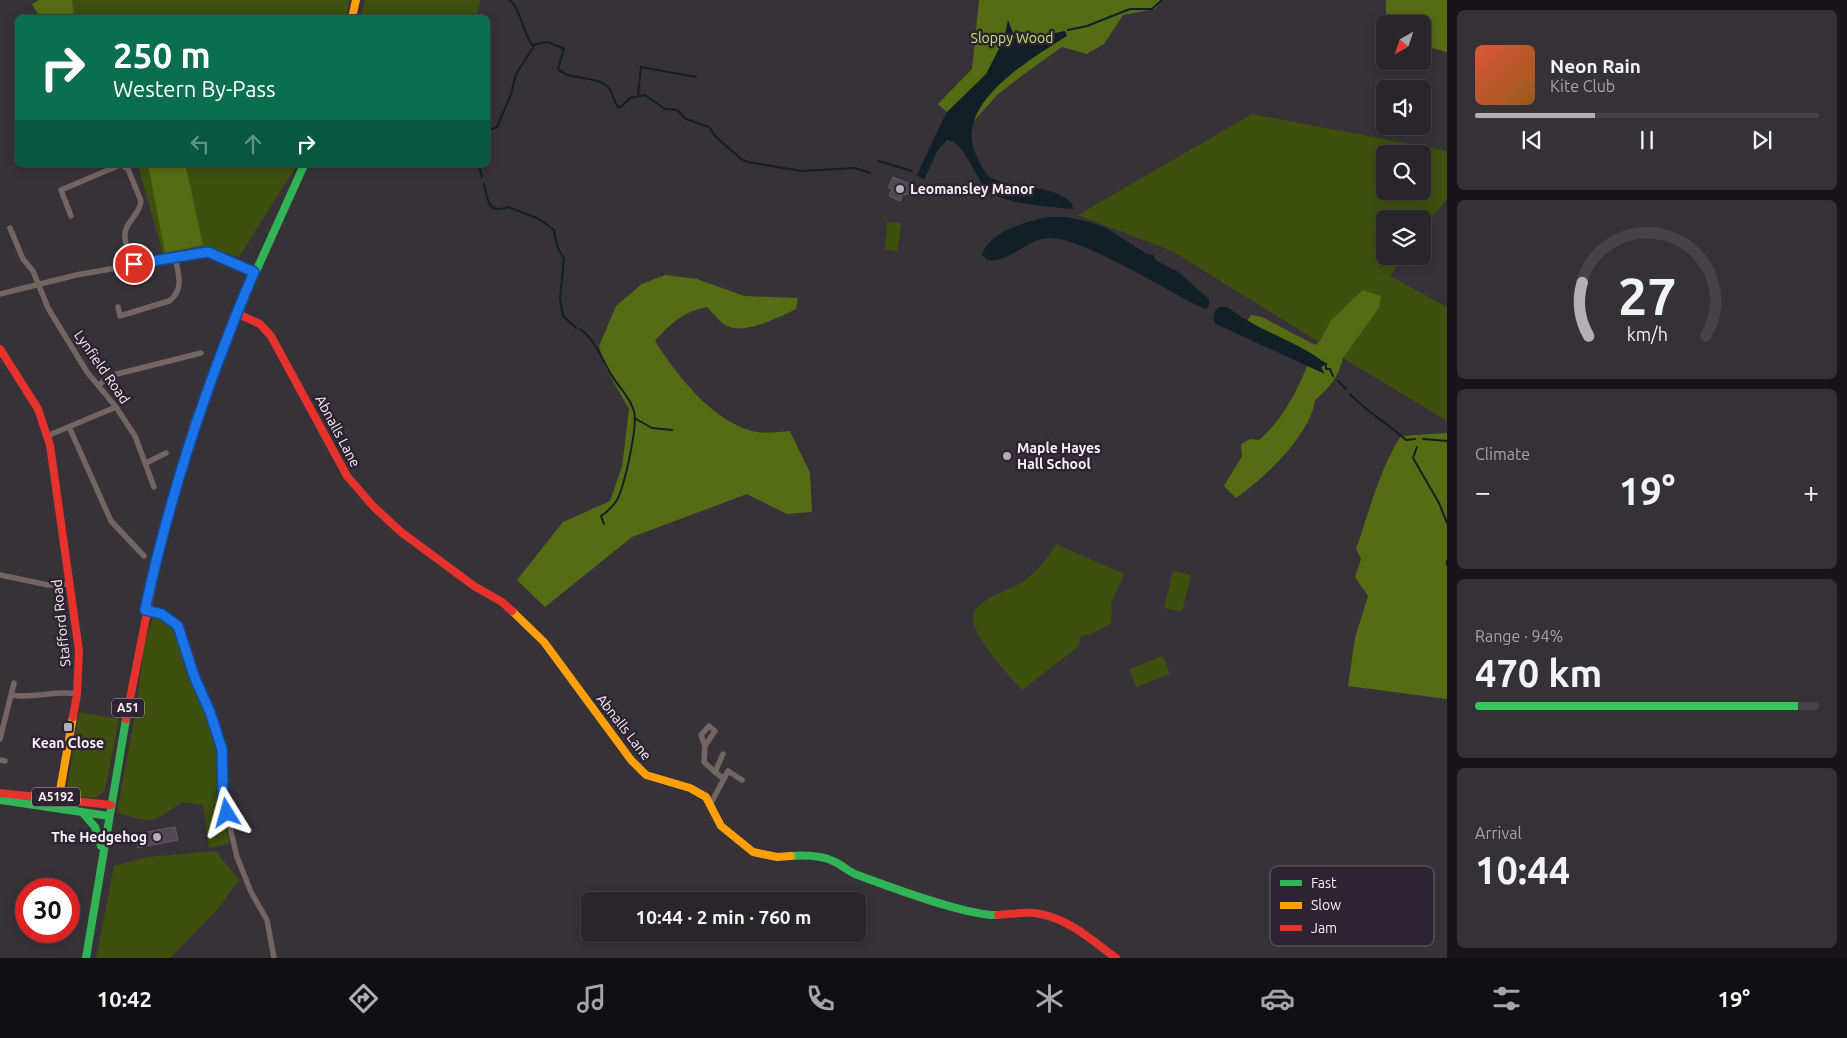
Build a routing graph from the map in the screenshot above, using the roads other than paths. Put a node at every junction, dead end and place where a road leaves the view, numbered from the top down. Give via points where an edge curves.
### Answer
1 (356, 0) edge
2 (353, 15) edge
3 (116, 167) edge
4 (124, 167) edge
5 (303, 167) edge
6 (71, 216) dead end
7 (10, 228) dead end
8 (175, 256) junction
9 (134, 264) junction
10 (254, 272) junction
11 (39, 286) junction
12 (0, 294) edge
13 (118, 307) dead end
14 (236, 313) junction
15 (0, 349) edge
16 (201, 353) dead end
17 (99, 385) junction
18 (116, 407) junction
19 (70, 429) junction
20 (47, 436) junction
21 (166, 453) dead end
22 (146, 463) junction
23 (154, 488) dead end
24 (144, 556) dead end
25 (0, 575) edge
26 (69, 584) junction
27 (145, 610) junction
28 (14, 683) dead end
29 (77, 694) junction
30 (12, 695) junction
31 (0, 739) edge
32 (705, 746) dead end
33 (723, 754) dead end
34 (715, 772) junction
35 (724, 779) junction
36 (742, 780) dead end
37 (0, 793) edge
38 (59, 798) junction
39 (0, 800) edge
40 (710, 805) junction
41 (111, 806) junction
42 (58, 807) junction
43 (80, 811) junction
44 (109, 816) junction
45 (101, 852) junction
46 (86, 958) edge
47 (274, 958) edge
48 (1116, 958) edge

1 - 2 main road
3 - 6 street via 61,190
4 - 9 street via 141,201 124,238
5 - 10 main road, A51
7 - 11 street, Lynfield Road
8 - 9 street
8 - 10 street via 208,252
8 - 13 street via 180,288 175,297 120,316
9 - 11 street
10 - 14 main road, A51
11 - 12 street
11 - 17 street, Lynfield Road via 48,308 87,372
14 - 27 main road, A51 via 191,433 171,499
14 - 40 main road, Abnalls Lane via 260,324 271,336 347,476 373,506 409,538 474,586 502,602 544,642 631,760 646,775 690,788 706,798
15 - 20 main road, Stafford Road via 38,410
16 - 17 street via 109,376
17 - 18 street, Lynfield Road
18 - 19 street
18 - 22 street, Lynfield Road via 135,436
19 - 20 street
19 - 24 street via 111,521
20 - 26 main road, Stafford Road
21 - 22 street
22 - 23 street, Lynfield Road
25 - 26 street via 48,585
26 - 29 main road, Stafford Road via 79,651
27 - 41 main road, A51
27 - 47 street via 162,614 178,626 210,712 222,749 223,798 237,857 267,920
28 - 30 street
29 - 30 street via 66,692 27,698
29 - 38 main road, Stafford Road
30 - 31 street
32 - 34 street via 704,762
33 - 34 street
34 - 35 street
35 - 36 street via 728,771
35 - 40 street
37 - 38 main road, A5192
38 - 41 main road, A5192
38 - 42 main road, Stafford Road
39 - 42 main road, A5192
40 - 48 main road, Abnalls Lane via 721,826 753,852 777,857 811,855 834,861 853,873 936,902 986,915 1038,913 1053,916
41 - 44 main road, A51
42 - 43 main road, A5192
43 - 44 main road, A5192
43 - 45 main road via 98,832
44 - 45 main road, A51
45 - 46 main road, A51

